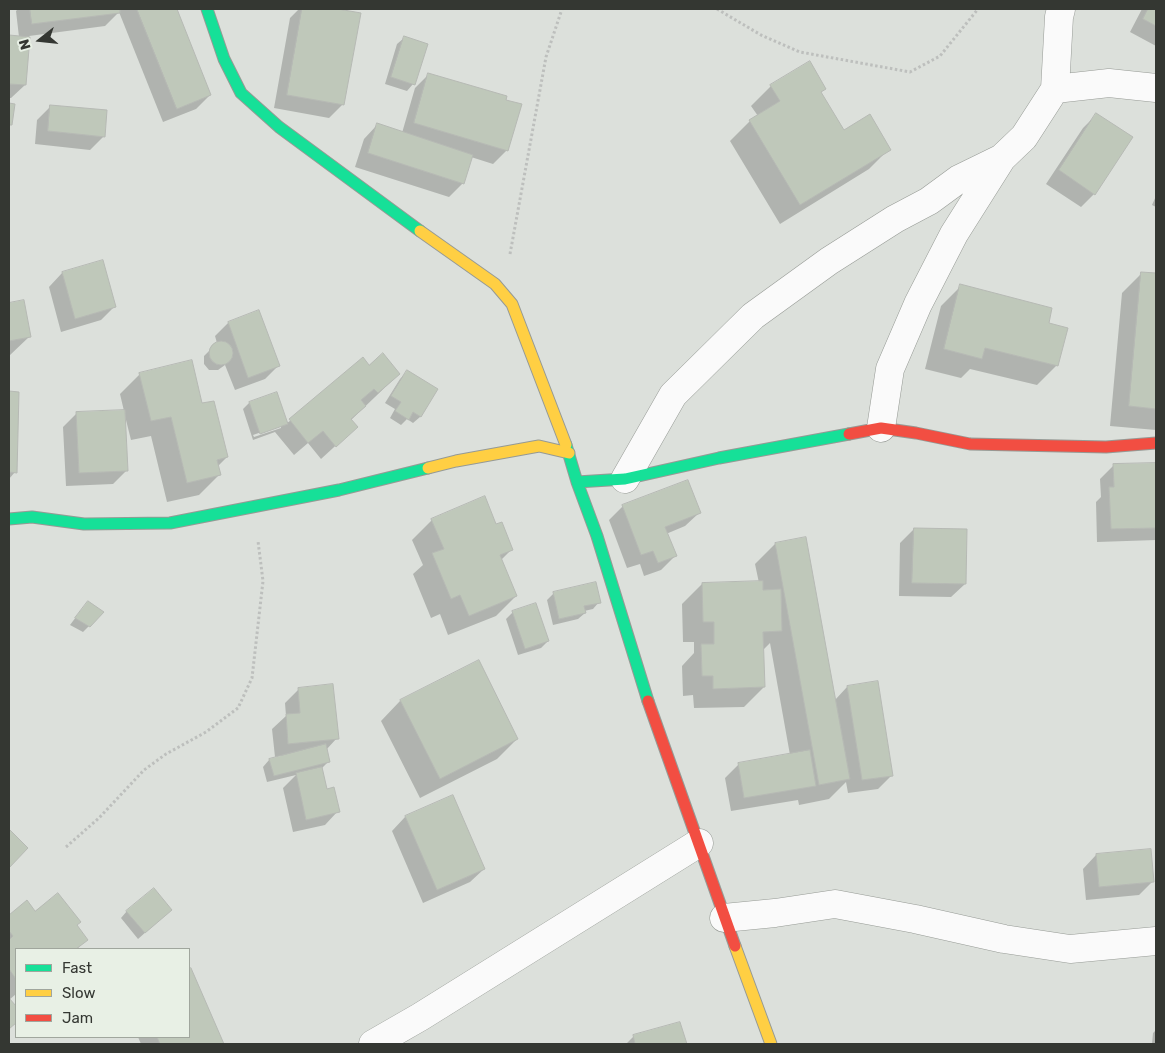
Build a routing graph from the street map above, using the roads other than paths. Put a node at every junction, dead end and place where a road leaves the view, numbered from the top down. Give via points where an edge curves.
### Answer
1 (207, 9) edge
2 (1061, 9) edge
3 (1156, 88) edge
4 (1055, 89) junction
5 (1002, 158) junction
6 (881, 428) junction
7 (1156, 443) edge
8 (569, 453) junction
9 (625, 479) junction
10 (577, 482) junction
11 (9, 519) edge
12 (699, 843) junction
13 (724, 918) junction
14 (1156, 941) edge
15 (373, 1044) edge
16 (771, 1044) edge

1 - 8 street via 224,59 241,93 333,168 495,284 512,304
2 - 4 street
3 - 4 street via 1109,83
4 - 5 street via 1024,137
5 - 6 street via 954,234 918,304 890,369
5 - 9 street via 959,179 929,201 829,261 754,316 673,395
6 - 7 street via 970,444 1106,446
6 - 9 street
8 - 10 street
8 - 11 street via 540,446 170,523 84,524 32,517
9 - 10 street
10 - 12 street via 657,730
12 - 13 street
12 - 15 street
13 - 14 street via 835,904 915,918 1004,939 1070,949
13 - 16 street

